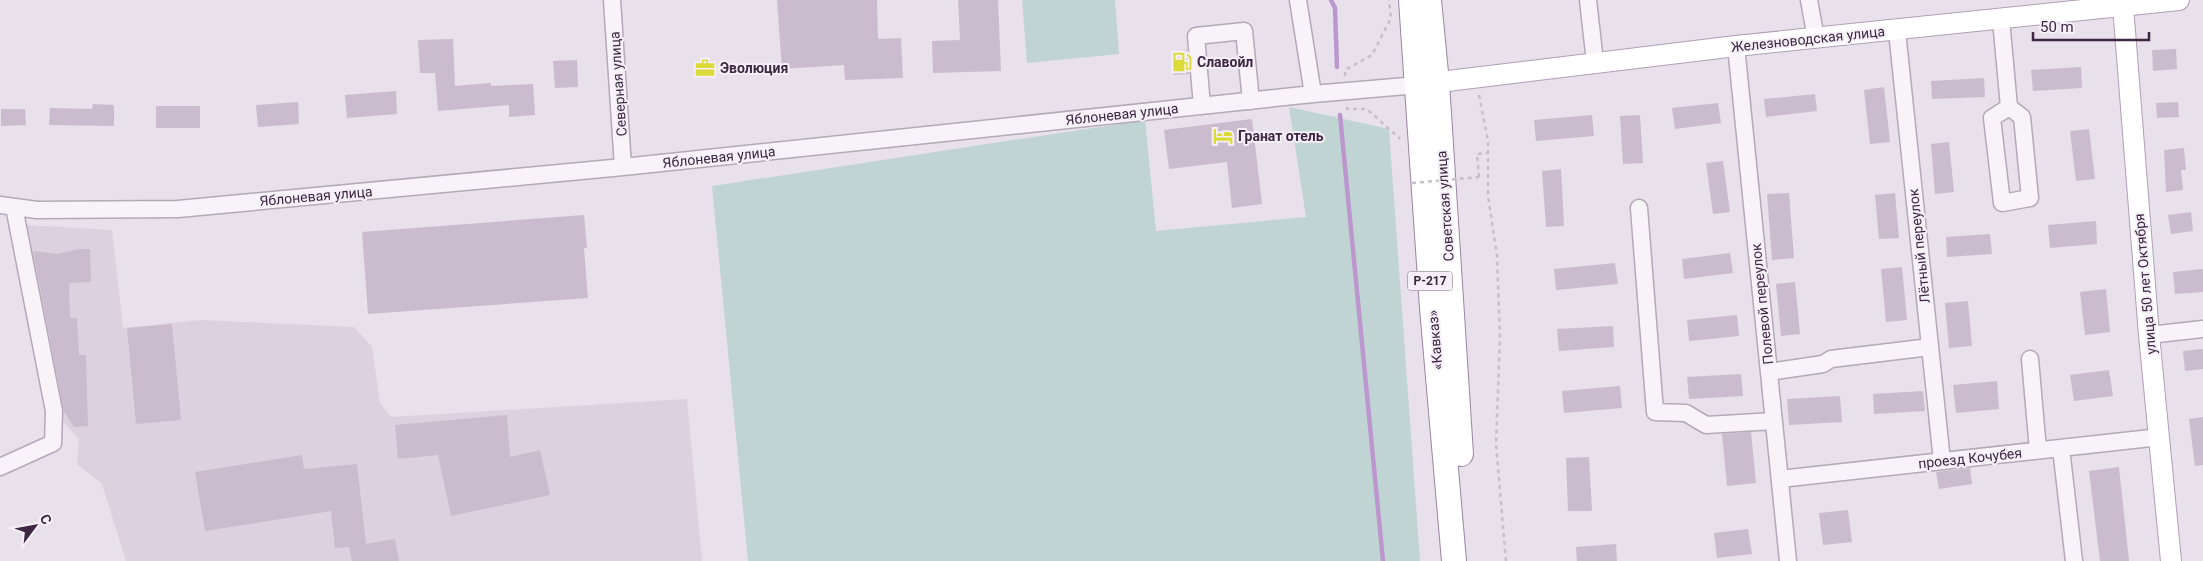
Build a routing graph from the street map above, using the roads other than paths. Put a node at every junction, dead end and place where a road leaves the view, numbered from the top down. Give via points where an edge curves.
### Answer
1 (612, 0) edge
2 (1298, 0) edge
3 (1411, 0) edge
4 (1430, 0) edge
5 (1588, 0) edge
6 (1809, 0) edge
7 (2179, 0) edge
8 (2115, 5) edge
9 (2001, 20) junction
10 (1897, 31) junction
11 (1816, 38) junction
12 (1736, 46) junction
13 (1595, 62) junction
14 (1427, 84) junction
15 (1313, 94) junction
16 (1251, 100) junction
17 (1202, 106) junction
18 (2009, 107) junction
19 (623, 167) junction
20 (7, 206) edge
21 (1639, 208) dead end
22 (2203, 329) edge
23 (2149, 335) junction
24 (1930, 347) junction
25 (2030, 360) dead end
26 (1769, 372) junction
27 (1774, 421) junction
28 (2160, 437) junction
29 (2062, 448) junction
30 (2038, 450) junction
31 (1942, 460) junction
32 (0, 467) edge
33 (1780, 479) junction
34 (1454, 561) edge
35 (1468, 561) edge
36 (1788, 561) edge
37 (2074, 561) edge
38 (2171, 561) edge

1 - 19 street, Северная улица
2 - 15 street
3 - 14 highway, «Кавказ» / Р-217
4 - 14 highway, Советская улица / Р-217
5 - 13 street
6 - 11 street
7 - 8 main road, Железноводская улица
8 - 9 main road, Железноводская улица
8 - 23 main road, улица 50 лет Октября
9 - 10 main road, Железноводская улица
9 - 18 street
10 - 11 main road, Железноводская улица
10 - 24 street, Лётный переулок
11 - 12 main road, Железноводская улица
12 - 13 main road, Железноводская улица
12 - 26 street, Полевой переулок
13 - 14 main road, Железноводская улица
14 - 15 street, Яблоневая улица
14 - 34 highway, «Кавказ» / Р-217 via 1432,308
14 - 35 highway, Советская улица / Р-217
15 - 16 street, Яблоневая улица
16 - 17 street, Яблоневая улица
16 - 17 street via 1244,31 1196,36
17 - 19 street, Яблоневая улица
18 - 18 street via 2022,117 2030,198 2002,203 1992,118
19 - 20 street, Яблоневая улица via 178,209 38,210
20 - 32 street via 54,411 53,443
21 - 27 street via 1655,412 1686,413 1706,425
22 - 23 street
23 - 28 main road, улица 50 лет Октября
24 - 26 street via 1831,359 1823,364
24 - 31 street, Лётный переулок
25 - 30 street
26 - 27 street, Полевой переулок
27 - 33 street, Полевой переулок
28 - 29 street, проезд Кочубея
28 - 38 main road, улица 50 лет Октября
29 - 30 street, проезд Кочубея
29 - 37 street
30 - 31 street, проезд Кочубея
31 - 33 street, проезд Кочубея
33 - 36 street, Полевой переулок

